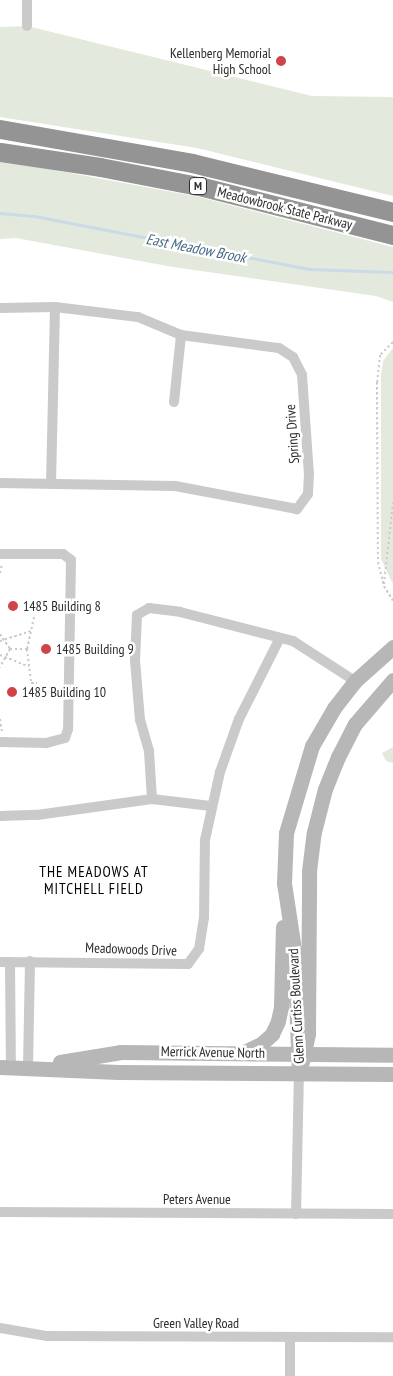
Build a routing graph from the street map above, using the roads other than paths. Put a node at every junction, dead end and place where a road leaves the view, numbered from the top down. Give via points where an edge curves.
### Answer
1 (27, 0) edge
2 (27, 26) dead end
3 (0, 129) edge
4 (0, 152) edge
5 (393, 212) edge
6 (393, 235) edge
7 (55, 307) junction
8 (0, 308) edge
9 (181, 335) junction
10 (174, 402) dead end
11 (0, 483) edge
12 (51, 484) junction
13 (0, 554) edge
14 (280, 638) junction
15 (393, 647) edge
16 (393, 680) edge
17 (355, 681) junction
18 (0, 742) edge
19 (152, 800) junction
20 (211, 806) junction
21 (0, 816) edge
22 (284, 883) junction
23 (5, 962) edge
24 (30, 962) junction
25 (242, 1052) junction
26 (300, 1054) junction
27 (393, 1055) edge
28 (5, 1067) edge
29 (31, 1067) junction
30 (299, 1073) junction
31 (393, 1074) edge
32 (0, 1212) edge
33 (296, 1214) junction
34 (393, 1214) edge
35 (0, 1328) edge
36 (290, 1337) junction
37 (393, 1337) edge
38 (290, 1376) edge

1 - 2 street
3 - 5 highway, Meadowbrook State Parkway / M via 192,163
4 - 6 highway, Meadowbrook State Parkway / M via 203,187
7 - 8 street, Spring Drive
7 - 9 street, Spring Drive via 138,317
7 - 12 street
9 - 10 street
9 - 12 street, Spring Drive via 278,348 293,357 302,375 309,474 308,494 302,505 297,509 287,508 175,486
11 - 12 street, Spring Drive
13 - 18 street via 63,554 71,560 68,729 65,738 46,743
14 - 17 street via 293,641
14 - 19 street via 180,612 149,608 137,615 135,661
14 - 20 street, Meadowoods Drive via 239,719
15 - 17 main road, Glenn Curtiss Boulevard
16 - 26 main road, Glenn Curtiss Boulevard via 356,724 347,741 325,790 314,832 309,871 308,1034
17 - 22 main road, Glenn Curtiss Boulevard via 312,746 286,833
19 - 20 street
19 - 21 street via 37,816
20 - 24 street, Meadowoods Drive via 205,840 204,918 199,949 188,964
22 - 25 main road via 278,1021 272,1034 261,1044
22 - 26 main road, Glenn Curtiss Boulevard via 294,949
23 - 24 street, Meadowoods Drive
23 - 28 street, Meadowoods Drive
24 - 29 street
25 - 26 main road, Merrick Avenue North
25 - 29 main road, Merrick Avenue North via 121,1052
26 - 27 main road, Merrick Avenue North
26 - 30 main road, Glenn Curtiss Boulevard
28 - 29 main road, Merrick Avenue North
29 - 30 main road, Merrick Avenue North via 118,1072
30 - 31 main road, Merrick Avenue North
30 - 33 street
32 - 33 street, Peters Avenue
33 - 34 street, Peters Avenue
35 - 36 street, Green Valley Road via 47,1336
36 - 37 street, Green Valley Road
36 - 38 street

